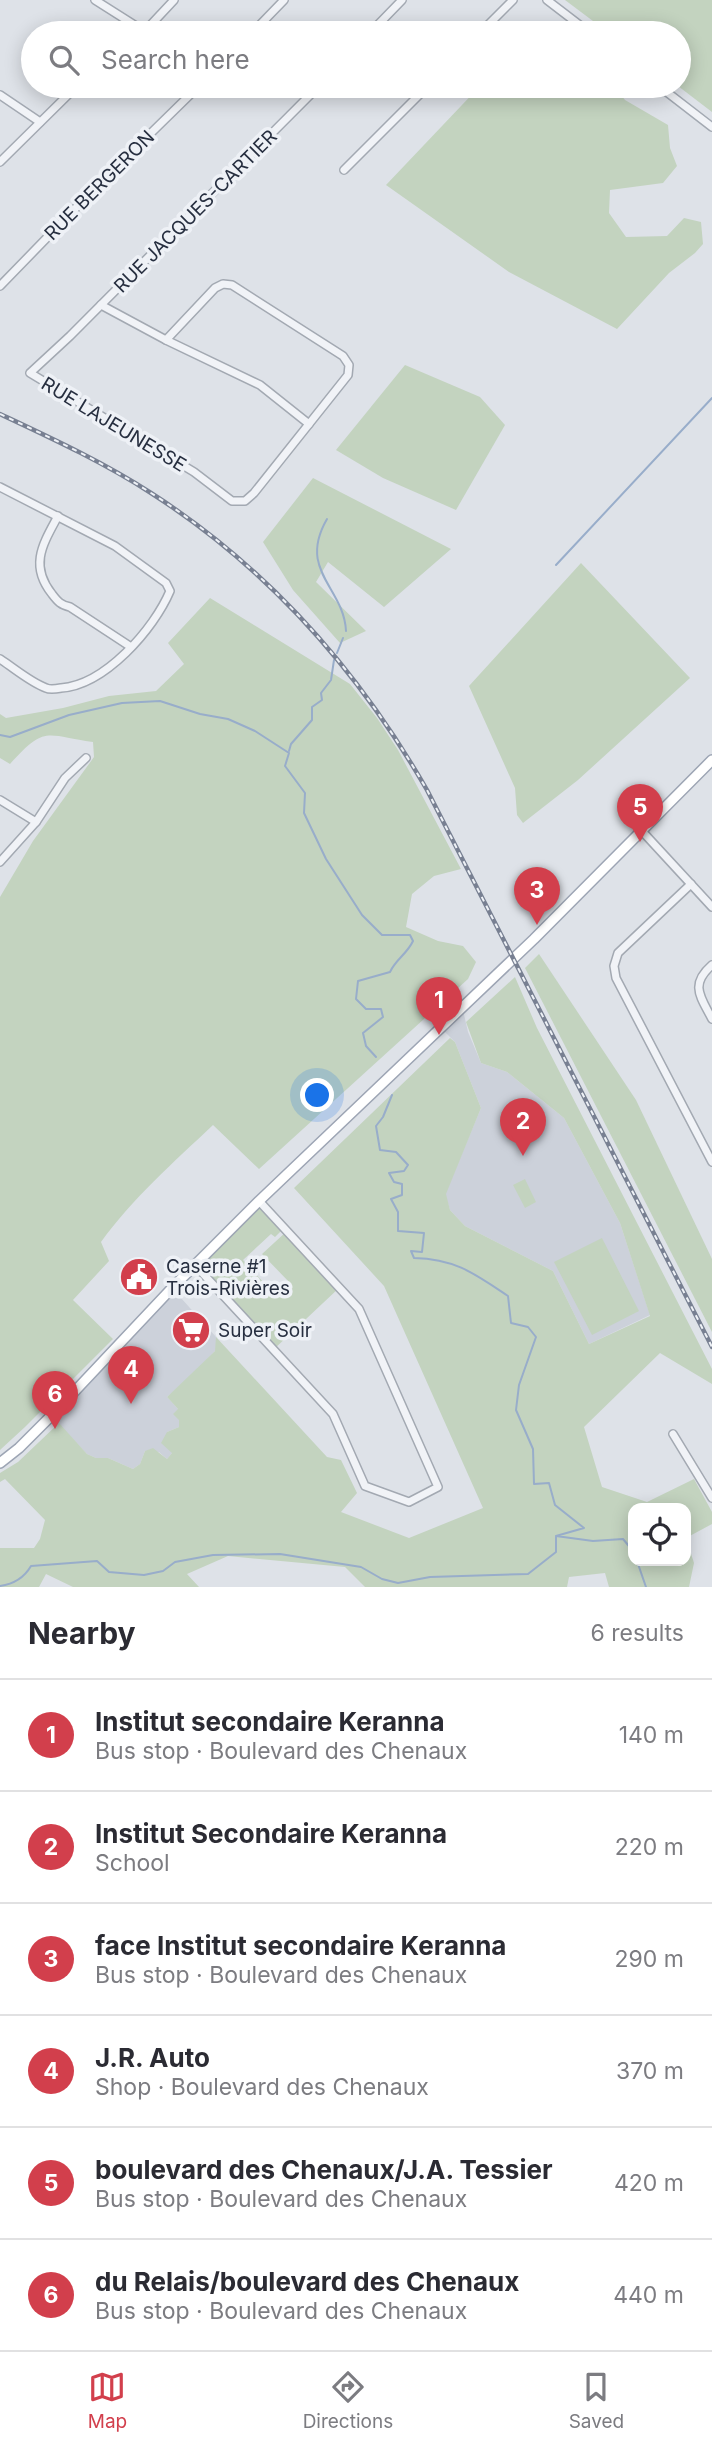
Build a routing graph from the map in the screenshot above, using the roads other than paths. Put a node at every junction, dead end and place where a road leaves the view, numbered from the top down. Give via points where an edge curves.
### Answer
1 (95, 0) edge
2 (174, 0) edge
3 (284, 0) edge
4 (402, 0) edge
5 (513, 0) edge
6 (547, 0) edge
7 (128, 21) edge
8 (156, 21) edge
9 (264, 21) edge
10 (382, 21) edge
11 (492, 21) edge
12 (574, 21) edge
13 (0, 95) edge
14 (65, 98) edge
15 (187, 98) edge
16 (307, 98) edge
17 (416, 98) edge
18 (675, 98) edge
19 (40, 122) junction
20 (712, 127) edge
21 (0, 162) edge
22 (344, 170) dead end
23 (0, 286) edge
24 (102, 305) junction
25 (70, 336) joint
26 (166, 340) junction
27 (309, 424) junction
28 (0, 486) edge
29 (58, 516) junction
30 (131, 647) junction
31 (0, 659) edge
32 (86, 758) dead end
33 (712, 760) edge
34 (0, 800) edge
35 (36, 822) junction
36 (641, 830) junction
37 (0, 862) edge
38 (691, 884) junction
39 (712, 907) edge
40 (712, 965) edge
41 (712, 1020) edge
42 (712, 1162) edge
43 (259, 1201) junction
44 (195, 1265) junction
45 (673, 1434) dead end
46 (0, 1463) edge
47 (712, 1498) edge

1 - 7 street
2 - 8 street
3 - 9 street
4 - 10 street
5 - 11 street
6 - 12 street
13 - 19 street
14 - 19 street
15 - 23 street, RUE BERGERON
16 - 24 street, RUE JACQUES-CARTIER
17 - 22 street
18 - 20 street
19 - 21 street
24 - 25 street, RUE JACQUES-CARTIER
24 - 26 street
25 - 27 street, RUE LAJEUNESSE via 30,373 232,500 245,501 254,494
26 - 27 street via 260,385
26 - 27 street via 215,288 232,285 343,356 349,365 348,374
28 - 29 street
29 - 30 street via 42,545 39,561 45,585 61,605
29 - 30 street via 115,546 166,583 170,592 163,608
30 - 31 street via 98,676 68,688 47,689
32 - 35 street via 65,778
33 - 36 main road
34 - 35 street
35 - 37 street
36 - 38 street
36 - 43 main road via 534,939
38 - 39 street
38 - 42 street via 618,953 614,966 616,978
40 - 41 street via 698,987
43 - 44 main road
43 - 44 street via 359,1309 438,1487 408,1502 365,1486 333,1414
44 - 46 main road
45 - 47 street

